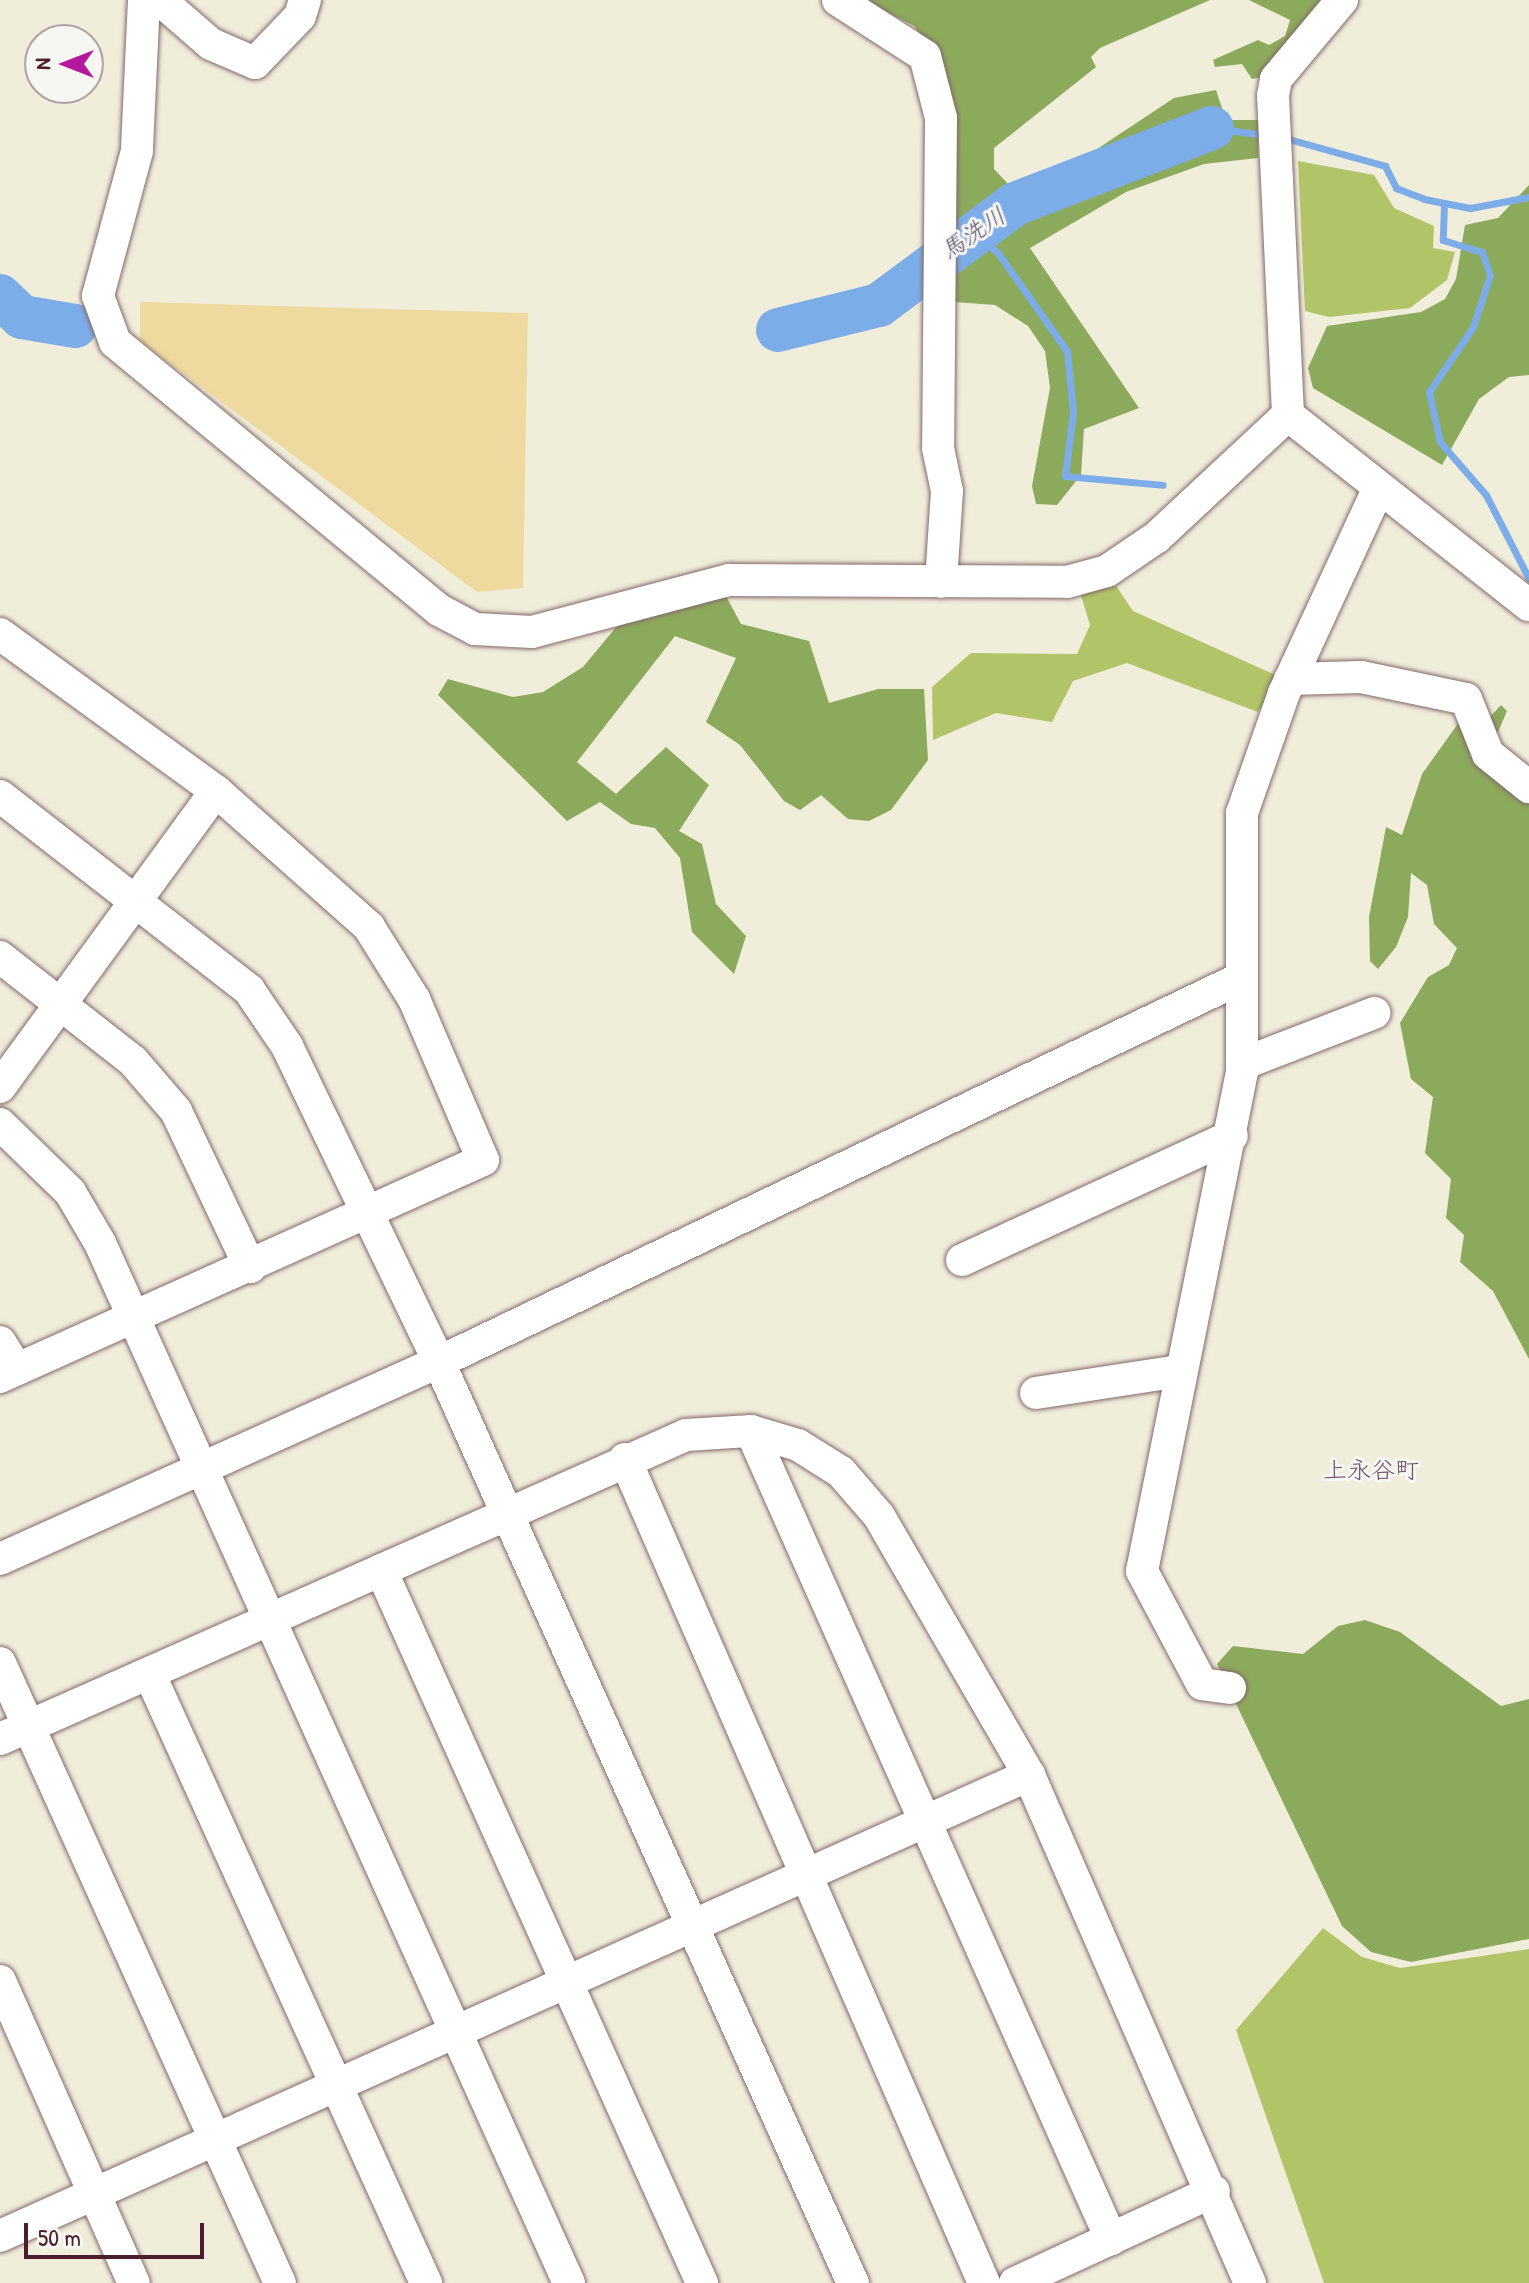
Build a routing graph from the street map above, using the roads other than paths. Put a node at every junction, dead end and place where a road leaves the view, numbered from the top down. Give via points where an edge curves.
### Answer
1 (144, 0) edge
2 (160, 0) edge
3 (305, 0) edge
4 (838, 0) edge
5 (1342, 0) edge
6 (1288, 415) junction
7 (1378, 490) junction
8 (941, 582) junction
9 (1520, 587) edge
10 (0, 634) edge
11 (1290, 679) junction
12 (1529, 787) edge
13 (216, 791) junction
14 (0, 796) edge
15 (136, 895) junction
16 (0, 957) edge
17 (1239, 979) junction
18 (63, 1001) junction
19 (1374, 1013) dead end
20 (1242, 1064) junction
21 (0, 1087) edge
22 (0, 1124) edge
23 (1232, 1136) junction
24 (367, 1213) junction
25 (962, 1260) dead end
26 (250, 1267) junction
27 (131, 1320) junction
28 (439, 1362) junction
29 (6, 1363) edge
30 (1179, 1371) junction
31 (1036, 1393) dead end
32 (751, 1431) junction
33 (625, 1459) junction
34 (203, 1469) junction
35 (504, 1511) junction
36 (0, 1559) edge
37 (381, 1570) junction
38 (268, 1622) junction
39 (0, 1663) edge
40 (150, 1675) junction
41 (1230, 1688) dead end
42 (29, 1726) junction
43 (0, 1739) edge
44 (1029, 1775) junction
45 (925, 1822) junction
46 (810, 1876) junction
47 (691, 1929) junction
48 (0, 1981) edge
49 (570, 1983) junction
50 (455, 2034) junction
51 (335, 2087) junction
52 (217, 2141) junction
53 (1214, 2191) junction
54 (93, 2195) junction
55 (0, 2236) edge
56 (1111, 2239) junction
57 (134, 2283) edge
58 (280, 2283) edge
59 (426, 2283) edge
60 (569, 2283) edge
61 (702, 2283) edge
62 (853, 2283) edge
63 (984, 2283) edge
64 (1015, 2283) edge
65 (1250, 2283) edge

1 - 8 street via 137,151 98,296 104,321 115,342 439,610 500,634 729,580
2 - 3 street via 211,44 255,63 300,16
4 - 8 street via 925,56 941,118 938,448 947,491
5 - 6 street via 1276,79 1272,133
6 - 7 street
6 - 8 street via 1157,537 1107,571 1067,582
7 - 9 street
7 - 11 street
10 - 13 street
11 - 12 street via 1361,677 1466,699 1488,754
11 - 17 street via 1242,813
13 - 15 street
13 - 24 street via 369,927 414,999 483,1160
14 - 15 street
15 - 18 street
15 - 24 street via 249,990 287,1046
16 - 18 street
17 - 20 street
17 - 28 street
18 - 21 street
18 - 26 street via 133,1061 176,1111
19 - 20 street
20 - 23 street
22 - 27 street via 70,1192
23 - 25 street
23 - 30 street
24 - 26 street
24 - 28 street
26 - 27 street
27 - 29 street
27 - 34 street
28 - 34 street
28 - 35 street
30 - 31 street
30 - 41 street via 1142,1571 1202,1684
32 - 33 street via 686,1435
32 - 44 street via 798,1445 841,1472 879,1516
32 - 45 street
33 - 35 street
33 - 46 street
34 - 36 street
34 - 38 street
35 - 37 street
35 - 47 street
37 - 38 street
37 - 49 street
38 - 40 street
38 - 50 street
39 - 42 street
40 - 42 street
40 - 51 street
42 - 43 street
42 - 52 street
44 - 45 street
44 - 53 street
45 - 46 street
45 - 56 street
46 - 47 street
46 - 63 street
47 - 49 street
47 - 62 street
48 - 54 street
49 - 50 street
49 - 61 street
50 - 51 street
50 - 60 street
51 - 52 street
51 - 59 street
52 - 54 street
52 - 58 street
53 - 56 street
53 - 65 street
54 - 55 street
54 - 57 street
56 - 64 street

